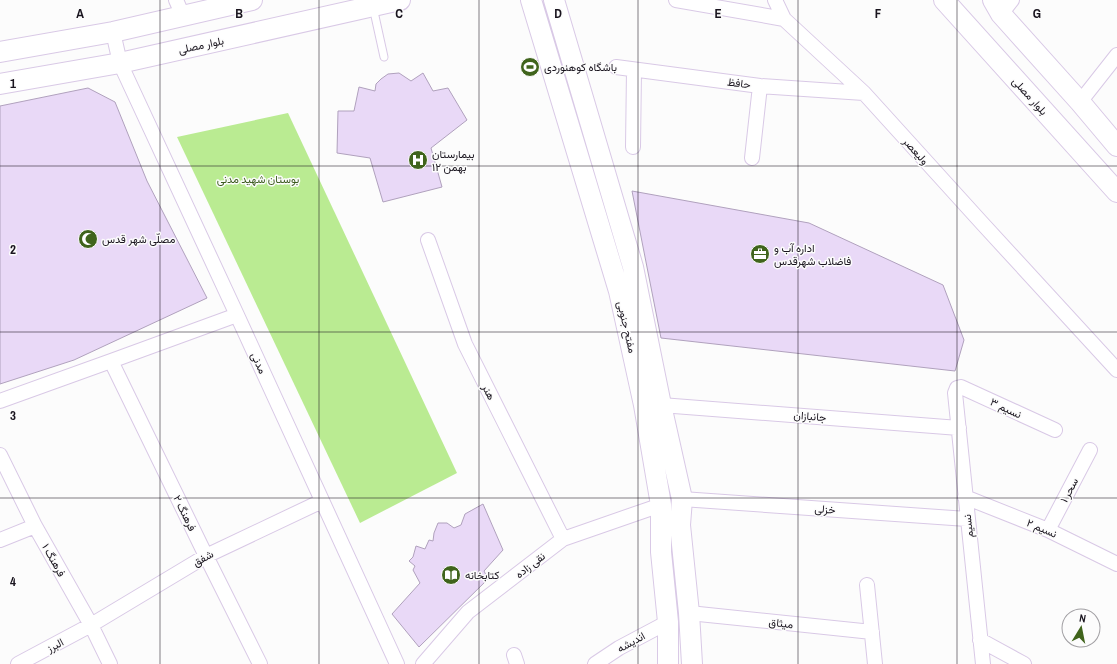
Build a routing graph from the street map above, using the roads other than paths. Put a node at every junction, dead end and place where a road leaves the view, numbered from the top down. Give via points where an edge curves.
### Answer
1 (252, 0) edge
2 (400, 0) edge
3 (531, 0) edge
4 (554, 0) edge
5 (676, 0) edge
6 (775, 0) edge
7 (944, 0) edge
8 (1002, 5) edge
9 (373, 7) junction
10 (179, 8) edge
11 (784, 19) junction
12 (113, 32) junction
13 (0, 52) edge
14 (1117, 55) edge
15 (384, 57) dead end
16 (120, 63) junction
17 (616, 67) dead end
18 (634, 70) junction
19 (0, 84) edge
20 (760, 86) junction
21 (864, 93) junction
22 (1080, 102) junction
23 (1117, 146) edge
24 (633, 147) dead end
25 (752, 158) dead end
26 (1117, 192) edge
27 (428, 240) dead end
28 (628, 288) junction
29 (237, 315) junction
30 (111, 361) junction
31 (1117, 370) edge
32 (957, 388) joint
33 (0, 401) edge
34 (661, 405) junction
35 (959, 428) junction
36 (1055, 430) dead end
37 (1090, 450) dead end
38 (0, 455) edge
39 (965, 497) junction
40 (682, 499) junction
41 (322, 501) junction
42 (661, 505) junction
43 (967, 519) junction
44 (35, 526) junction
45 (1048, 530) junction
46 (563, 539) junction
47 (0, 540) edge
48 (206, 556) junction
49 (1117, 564) edge
50 (867, 585) dead end
51 (690, 613) junction
52 (668, 622) junction
53 (91, 625) junction
54 (872, 632) junction
55 (980, 640) junction
56 (18, 664) edge
57 (110, 664) edge
58 (260, 664) edge
59 (397, 664) edge
60 (423, 664) edge
61 (596, 664) edge
62 (668, 664) edge
63 (692, 664) edge
64 (875, 664) edge
65 (983, 664) edge
66 (1024, 664) edge

1 - 10 street
2 - 9 street, بلوار مصلی
3 - 28 street, مفتح جنوبی
4 - 28 street, مفتح جنوبی via 633,267
5 - 11 street
6 - 11 street
7 - 26 street, بلوار مصلی
8 - 22 street
9 - 15 lane
9 - 16 street, بلوار مصلی
10 - 12 street
11 - 21 street, ولیعصر
12 - 13 street
12 - 16 street, مدنی
14 - 22 street
16 - 19 street, بلوار مصلی
16 - 29 street, مدنی
17 - 18 street, حافظ
18 - 20 street, حافظ
18 - 24 street
20 - 21 street, حافظ
20 - 25 street
21 - 31 street, ولیعصر
22 - 23 street
27 - 46 street, هنر via 465,344
28 - 34 street, مفتح جنوبی
28 - 42 street, مفتح جنوبی
29 - 30 street
29 - 41 street, مدنی
30 - 33 street
30 - 48 street, فرهنگ ۲
32 - 35 street, نسیم via 955,394
32 - 36 street, نسیم ۳ via 961,387
34 - 35 street, جانبازان
34 - 40 street, مفتح جنوبی
35 - 39 street, نسیم
37 - 45 street, سحر ۱
38 - 44 street, فرهنگ ۱
39 - 43 street, نسیم
39 - 45 street, نسیم ۲
40 - 42 street
40 - 43 street, خزلی
40 - 51 street, مفتح جنوبی via 680,525
41 - 48 street, شفق
41 - 59 street, مدنی
42 - 46 street, نقی زاده
42 - 52 street, مفتح جنوبی via 661,552
43 - 55 street, نسیم
44 - 47 street
44 - 53 street, فرهنگ ۱
45 - 49 street, نسیم ۲
46 - 60 street, نقی زاده via 468,612
48 - 53 street, شفق
48 - 58 street, فرهنگ ۲
50 - 54 street
51 - 54 street, میثاق
51 - 63 street, مفتح جنوبی
52 - 61 street, اندیشه via 619,648
52 - 62 street, مفتح جنوبی
53 - 56 street, البرز
53 - 57 street, فرهنگ ۱
54 - 64 street
55 - 65 street, نسیم
55 - 66 street

